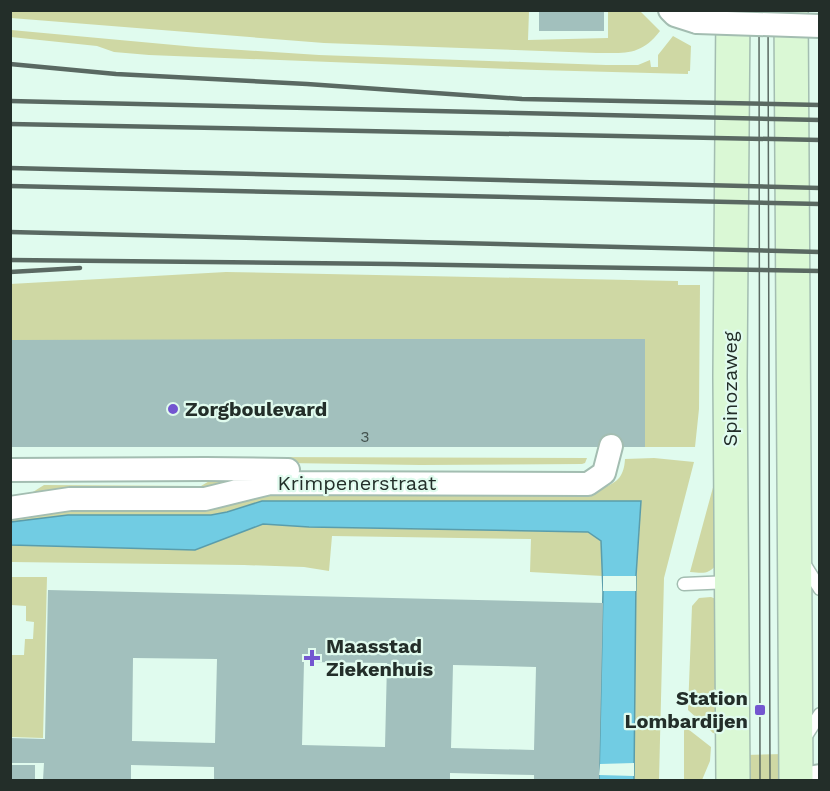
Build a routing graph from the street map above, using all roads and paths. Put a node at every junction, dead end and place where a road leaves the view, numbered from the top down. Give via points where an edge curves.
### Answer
1 (670, 10) edge
2 (733, 10) edge
3 (791, 10) edge
4 (819, 26) edge
5 (10, 470) edge
6 (10, 508) edge
7 (794, 546) junction
8 (731, 582) junction
9 (684, 584) dead end
10 (819, 589) edge
11 (819, 714) edge
12 (802, 771) edge
13 (731, 776) edge

1 - 4 street, bridge via 697,22
2 - 8 main road, Spinozaweg
3 - 7 main road
5 - 6 street, Krimpenerstraat via 572,472 593,464 604,446 604,473 588,484 270,483 205,500 70,500
7 - 10 lane
7 - 12 main road
8 - 9 lane
8 - 13 main road, Spinozaweg
11 - 12 lane

